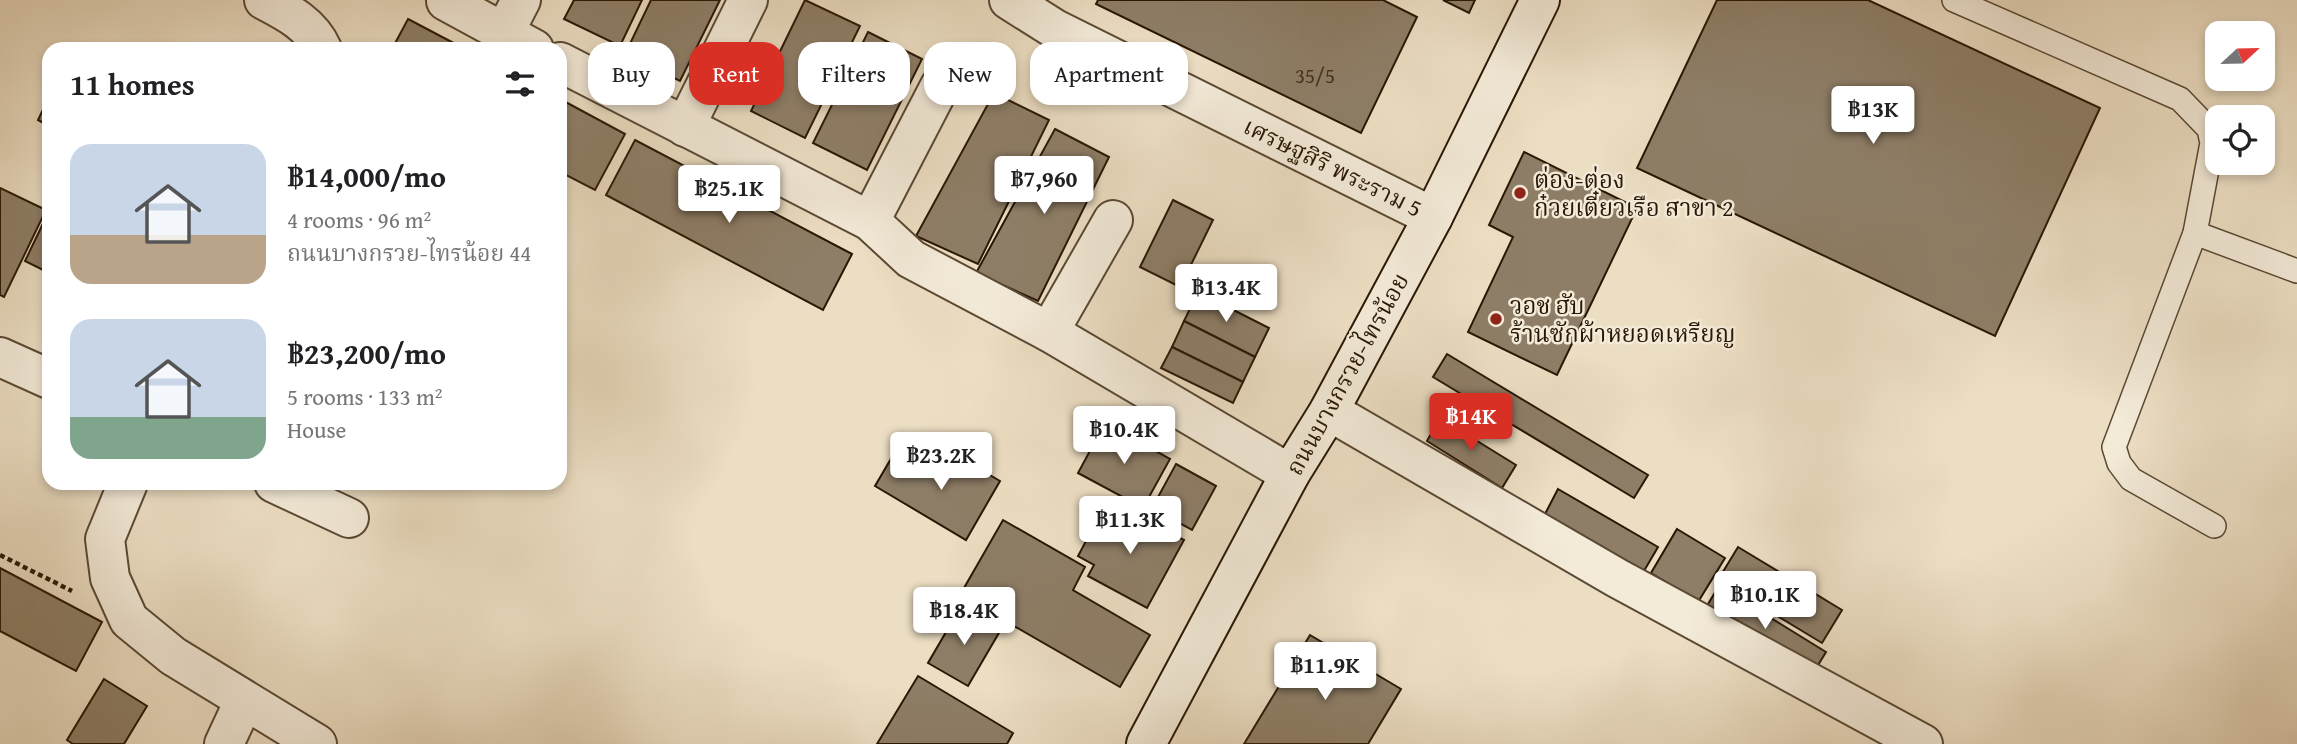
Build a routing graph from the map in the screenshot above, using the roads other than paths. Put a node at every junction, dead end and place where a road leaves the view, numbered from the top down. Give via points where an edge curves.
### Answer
1 (264, 0) edge
2 (748, 0) edge
3 (1009, 0) edge
4 (1541, 0) edge
5 (1954, 0) edge
6 (446, 1) edge
7 (520, 27) edge
8 (320, 42) edge
9 (567, 66) edge
10 (930, 105) edge
11 (685, 127) junction
12 (1433, 217) junction
13 (1113, 220) dead end
14 (870, 221) junction
15 (2195, 233) junction
16 (2297, 271) edge
17 (1049, 332) junction
18 (0, 357) edge
19 (42, 376) edge
20 (1329, 411) junction
21 (1290, 474) junction
22 (125, 490) edge
23 (289, 490) edge
24 (349, 518) dead end
25 (2214, 526) dead end
26 (244, 701) junction
27 (1912, 742) edge
28 (224, 744) edge
29 (317, 744) edge
30 (1146, 744) edge

1 - 8 street via 294,16
2 - 11 street
3 - 12 street, เศรษฐสิริ พระราม 5 via 1055,29
4 - 12 street, ถนนบางกรวย-ไทรน้อย
5 - 15 lane via 2180,99 2209,128 2212,143
6 - 7 street
9 - 11 street
10 - 14 street
11 - 14 street
12 - 20 street, ถนนบางกรวย-ไทรน้อย
13 - 17 street
14 - 17 street via 911,259
15 - 16 lane
15 - 25 lane via 2114,447 2131,479
17 - 21 street
18 - 19 street
20 - 21 street, ถนนบางกรวย-ไทรน้อย
20 - 27 street
21 - 30 street, ถนนบางกรวย-ไทรน้อย
22 - 26 street via 105,539 110,578 129,620 173,656
23 - 24 street
26 - 28 street
26 - 29 street

